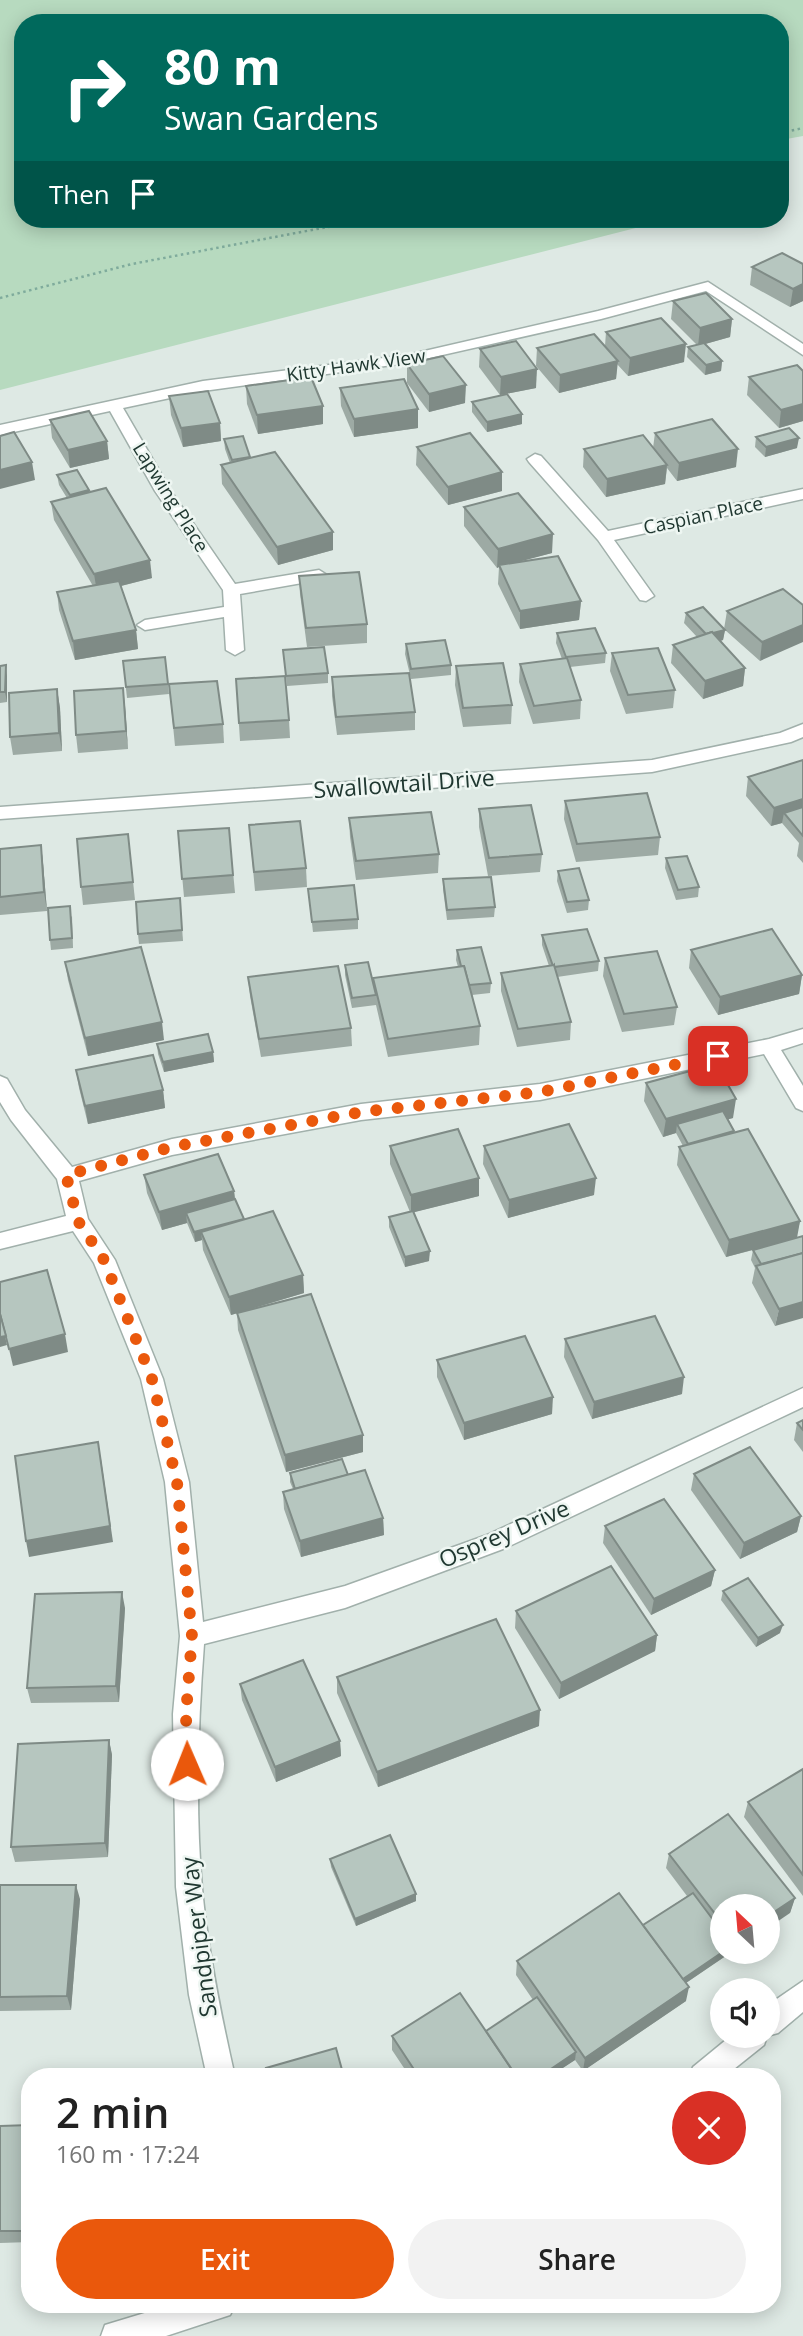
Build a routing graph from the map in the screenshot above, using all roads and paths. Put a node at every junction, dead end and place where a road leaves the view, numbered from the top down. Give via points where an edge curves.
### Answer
1 (322, 228) edge
2 (0, 298) edge
3 (803, 351) edge
4 (113, 403) junction
5 (0, 430) edge
6 (535, 459) dead end
7 (803, 494) edge
8 (604, 537) junction
9 (319, 575) edge
10 (231, 590) junction
11 (646, 596) dead end
12 (232, 611) junction
13 (145, 625) dead end
14 (235, 650) dead end
15 (803, 730) edge
16 (0, 813) edge
17 (803, 1036) edge
18 (769, 1046) junction
19 (0, 1084) edge
20 (803, 1103) edge
21 (66, 1175) junction
22 (78, 1221) junction
23 (0, 1241) edge
24 (803, 1397) edge
25 (192, 1636) junction
26 (803, 1994) edge
27 (780, 2013) edge
28 (738, 2048) edge
29 (219, 2068) edge
30 (714, 2068) edge
31 (193, 2313) edge
32 (116, 2336) edge

1 - 2 path via 132,264
3 - 4 street, Kitty Hawk View via 708,286 407,359
4 - 5 street, Kitty Hawk View
4 - 10 street, Lapwing Place via 163,491
6 - 8 street, Caspian Place
7 - 8 street, Caspian Place
8 - 11 street, Caspian Place
9 - 10 street
10 - 12 street
12 - 13 street
12 - 14 street
15 - 16 street, Swallowtail Drive via 785,738 652,766
17 - 18 street
18 - 20 street
18 - 21 street via 540,1092 361,1112 172,1147
19 - 21 street, Sandpiper Way via 18,1115
21 - 22 street, Sandpiper Way
22 - 23 street
22 - 25 street, Sandpiper Way via 104,1260 152,1379 177,1482
24 - 25 street, Osprey Drive via 495,1542 345,1597
25 - 29 street, Sandpiper Way via 186,1714 188,1887
26 - 27 street
28 - 30 street
31 - 32 street

